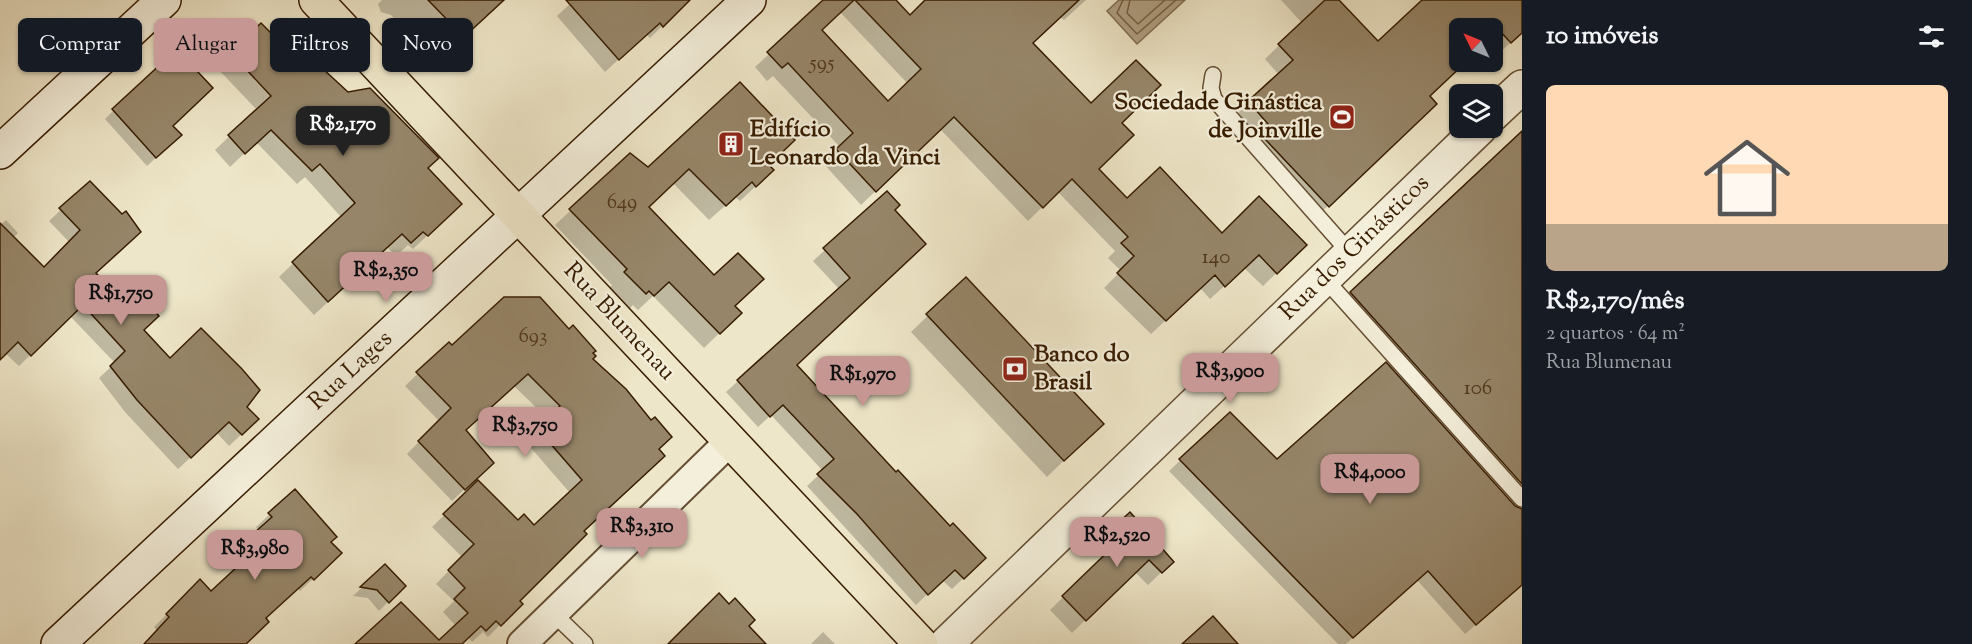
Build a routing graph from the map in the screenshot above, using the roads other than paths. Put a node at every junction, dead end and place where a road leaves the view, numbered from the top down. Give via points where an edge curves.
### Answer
1 (164, 0) edge
2 (316, 0) edge
3 (749, 0) edge
4 (1213, 75) dead end
5 (1522, 87) edge
6 (1503, 105) edge
7 (1470, 138) edge
8 (0, 152) edge
9 (518, 215) junction
10 (1350, 254) junction
11 (1324, 278) junction
12 (730, 441) junction
13 (1522, 499) edge
14 (553, 613) junction
15 (58, 644) edge
16 (522, 644) edge
17 (585, 644) edge
18 (921, 644) edge
19 (946, 644) edge

1 - 8 main road
2 - 9 main road, Rua Blumenau
3 - 9 main road, Rua Lages
4 - 10 lane via 1214,99
5 - 6 main road
7 - 10 main road, Rua dos Ginásticos
9 - 12 main road, Rua Blumenau
9 - 15 main road, Rua Lages
10 - 11 main road, Rua dos Ginásticos
11 - 13 lane
11 - 19 main road, Rua dos Ginásticos
12 - 14 street
12 - 18 main road, Rua Blumenau
14 - 16 street
14 - 17 lane

